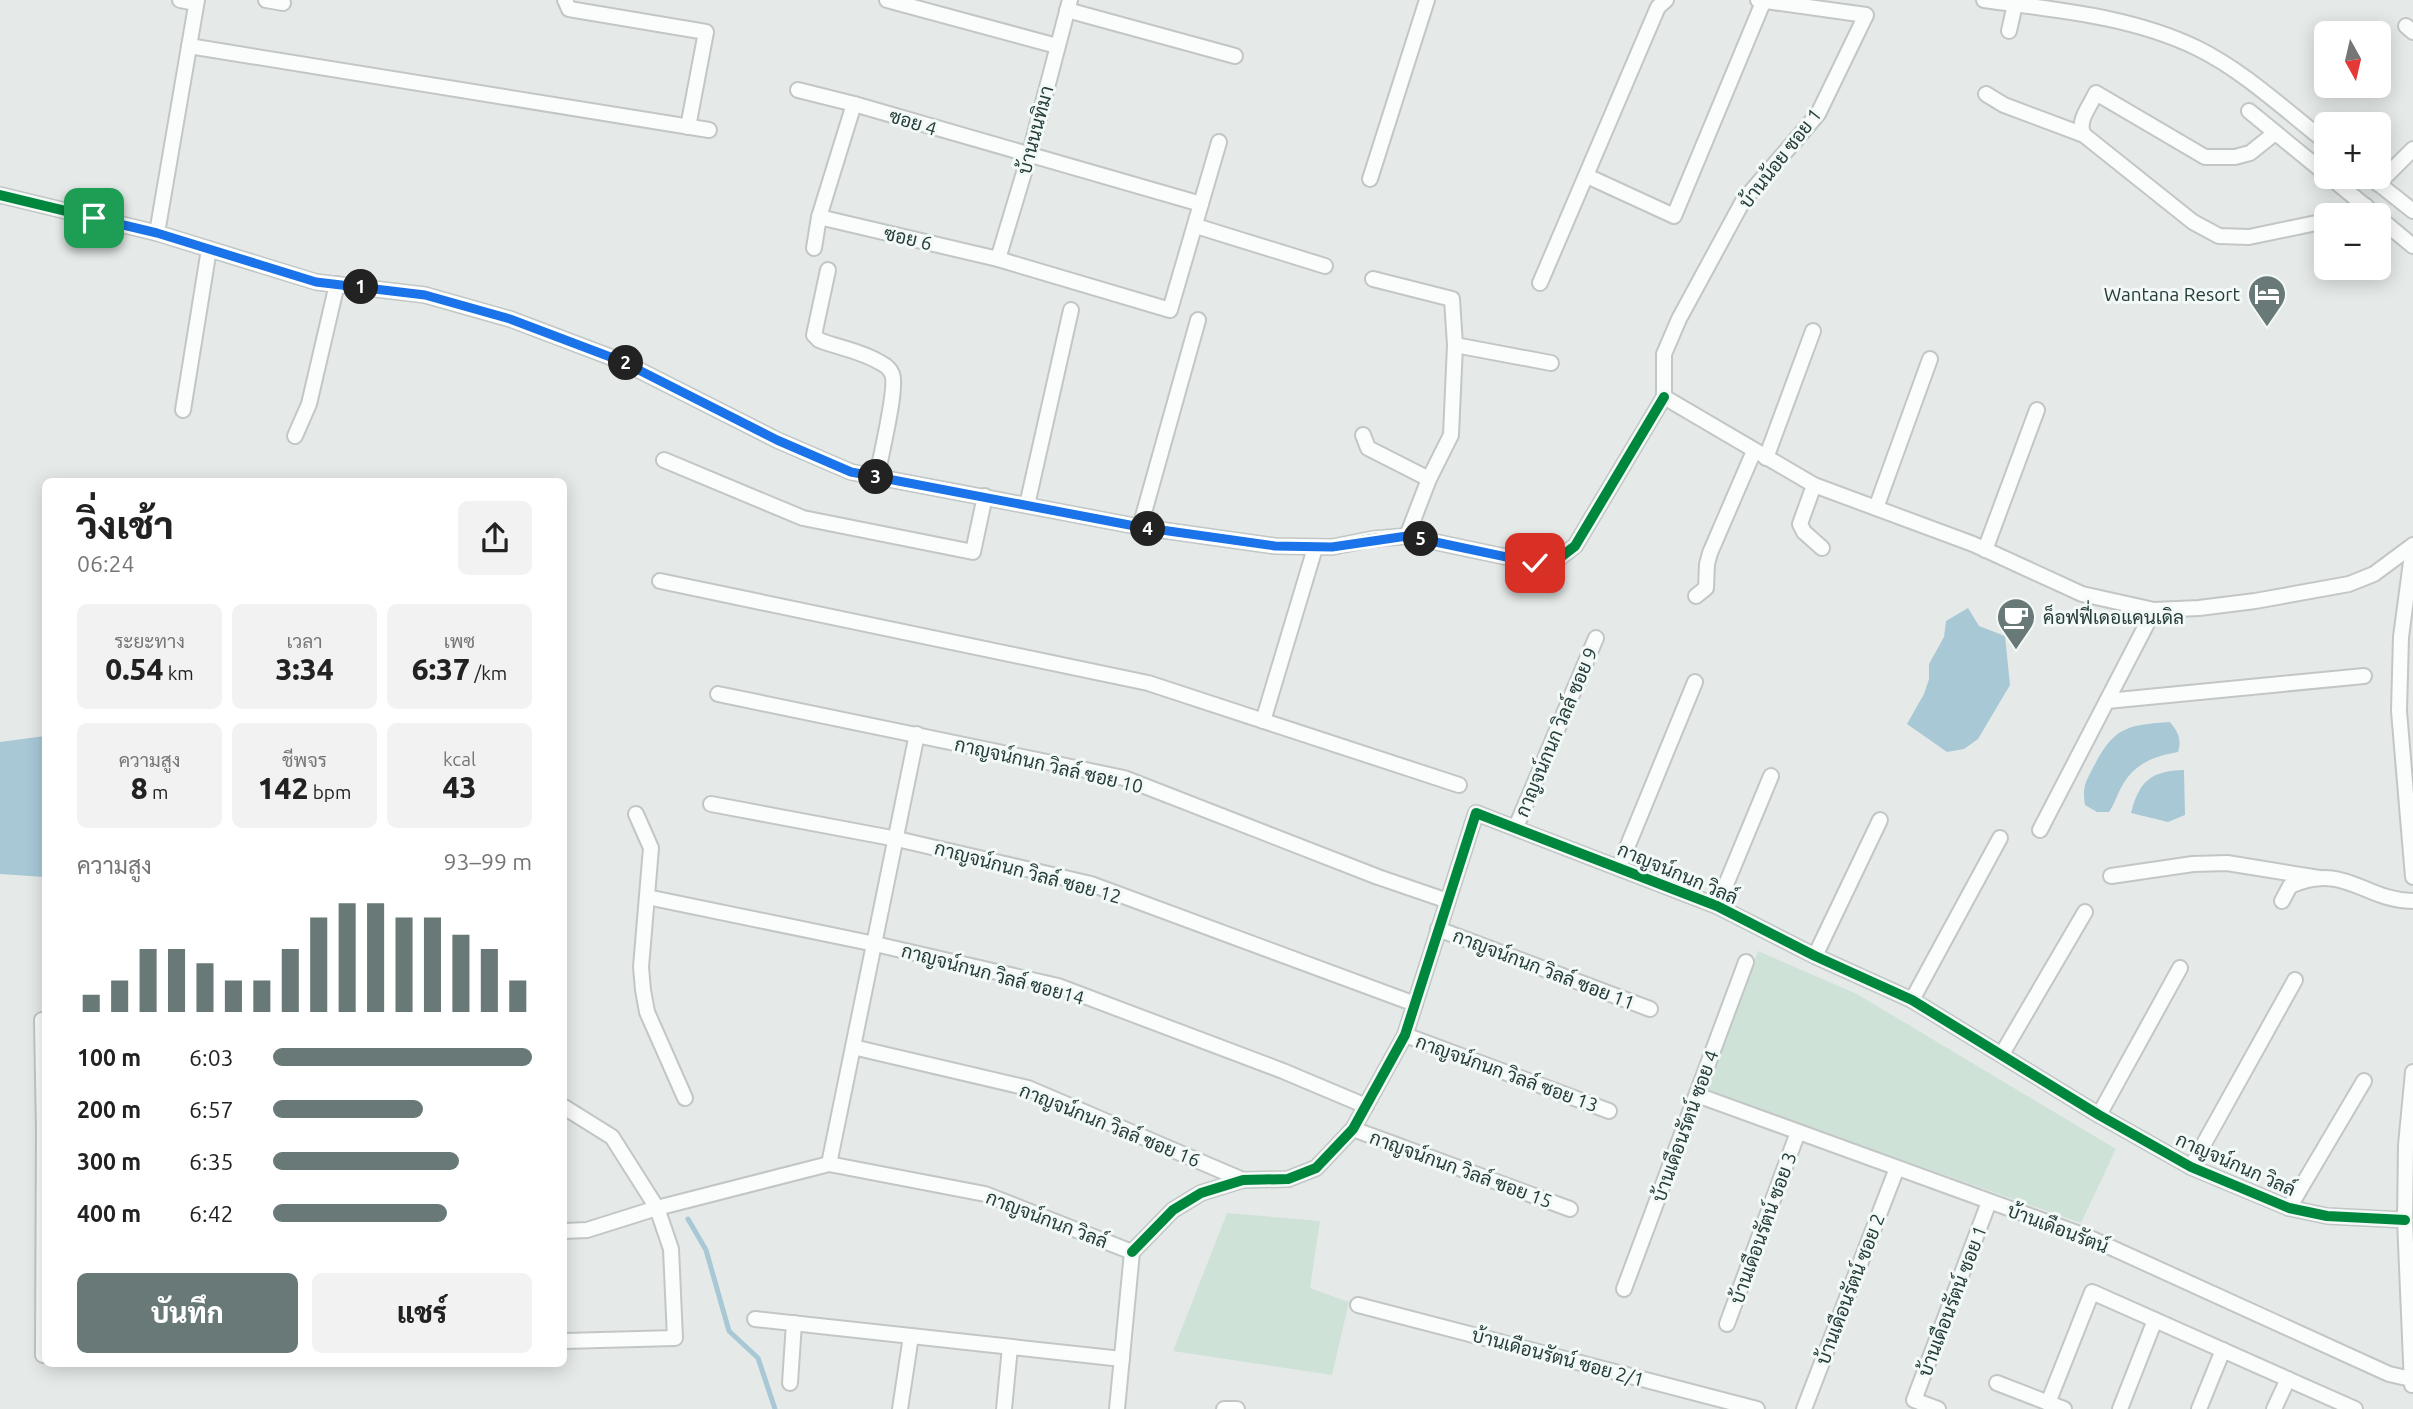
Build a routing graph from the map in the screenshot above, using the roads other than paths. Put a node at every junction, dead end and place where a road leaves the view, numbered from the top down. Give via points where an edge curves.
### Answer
1 (180, 0) edge
2 (266, 0) edge
3 (565, 0) edge
4 (887, 0) edge
5 (1427, 0) edge
6 (1666, 0) edge
7 (1762, 0) edge
8 (1984, 0) edge
9 (197, 1) edge
10 (283, 3) dead end
11 (2015, 4) junction
12 (1068, 5) edge
13 (2009, 31) dead end
14 (189, 46) junction
15 (1057, 46) junction
16 (1235, 56) dead end
17 (798, 90) dead end
18 (1986, 94) dead end
19 (854, 104) junction
20 (2249, 111) dead end
21 (688, 127) junction
22 (709, 130) dead end
23 (2275, 133) junction
24 (2314, 133) edge
25 (2084, 135) junction
26 (1219, 142) dead end
27 (2413, 149) edge
28 (1028, 156) junction
29 (2314, 164) edge
30 (2391, 166) edge
31 (1587, 176) junction
32 (1370, 179) dead end
33 (2345, 189) edge
34 (2386, 189) edge
35 (0, 195) edge
36 (2396, 197) junction
37 (2362, 203) edge
38 (2389, 203) edge
39 (1201, 204) junction
40 (2413, 211) edge
41 (819, 217) junction
42 (2314, 223) edge
43 (1196, 226) junction
44 (2391, 227) edge
45 (157, 233) junction
46 (2413, 246) edge
47 (814, 248) dead end
48 (209, 249) junction
49 (998, 259) junction
50 (1325, 266) dead end
51 (828, 270) dead end
52 (1373, 279) dead end
53 (1540, 283) dead end
54 (337, 284) junction
55 (1071, 310) dead end
56 (1198, 320) dead end
57 (1813, 331) dead end
58 (1455, 345) junction
59 (1930, 359) dead end
60 (1551, 363) dead end
61 (1664, 397) junction
62 (183, 410) dead end
63 (2038, 410) dead end
64 (1363, 435) dead end
65 (295, 436) dead end
66 (1760, 455) junction
67 (664, 460) dead end
68 (877, 477) junction
69 (1429, 479) junction
70 (1814, 485) junction
71 (985, 496) junction
72 (1027, 505) junction
73 (1876, 508) junction
74 (1140, 527) junction
75 (1407, 536) junction
76 (2413, 546) edge
77 (1315, 548) junction
78 (1822, 548) dead end
79 (1985, 550) junction
80 (660, 581) dead end
81 (1696, 596) dead end
82 (2154, 610) junction
83 (1596, 638) dead end
84 (2364, 676) dead end
85 (1695, 682) dead end
86 (718, 694) dead end
87 (2107, 701) junction
88 (1264, 721) junction
89 (917, 734) junction
90 (1771, 776) dead end
91 (1459, 786) dead end
92 (711, 804) dead end
93 (636, 814) dead end
94 (1880, 820) dead end
95 (1516, 827) junction
96 (2040, 830) dead end
97 (2000, 838) dead end
98 (897, 839) junction
99 (1619, 867) junction
100 (2413, 874) edge
101 (2111, 876) dead end
102 (2319, 878) junction
103 (647, 897) junction
104 (1448, 901) junction
105 (2283, 901) dead end
106 (2413, 901) edge
107 (1717, 906) junction
108 (2085, 912) dead end
109 (1438, 929) junction
110 (875, 944) junction
111 (1815, 956) junction
112 (1746, 962) dead end
113 (2180, 968) dead end
114 (2295, 980) dead end
115 (1912, 1000) junction
116 (1415, 1003) junction
117 (1650, 1009) dead end
118 (42, 1020) edge
119 (1405, 1035) junction
120 (42, 1047) edge
121 (853, 1047) junction
122 (2002, 1054) junction
123 (2413, 1072) edge
124 (2364, 1081) dead end
125 (1697, 1095) junction
126 (685, 1098) dead end
127 (1366, 1105) junction
128 (567, 1109) edge
129 (1609, 1111) dead end
130 (2099, 1115) junction
131 (1353, 1129) junction
132 (1798, 1132) junction
133 (829, 1164) junction
134 (2191, 1167) junction
135 (1897, 1168) junction
136 (1243, 1180) junction
137 (1989, 1202) junction
138 (657, 1208) junction
139 (2289, 1208) junction
140 (1570, 1209) dead end
141 (2405, 1220) junction
142 (567, 1231) edge
143 (1132, 1252) junction
144 (1624, 1289) dead end
145 (1358, 1304) dead end
146 (755, 1319) dead end
147 (2155, 1320) junction
148 (794, 1323) junction
149 (1727, 1324) dead end
150 (911, 1336) junction
151 (567, 1341) edge
152 (1010, 1347) junction
153 (2223, 1350) junction
154 (1122, 1359) junction
155 (2288, 1379) junction
156 (790, 1383) dead end
157 (1997, 1383) dead end
158 (2412, 1383) edge
159 (2048, 1403) junction
160 (2353, 1408) edge
161 (900, 1409) edge
162 (1004, 1409) edge
163 (1117, 1409) edge
164 (1224, 1409) edge
165 (1237, 1409) edge
166 (1757, 1409) edge
167 (1804, 1409) edge
168 (1938, 1409) edge
169 (2064, 1409) edge
170 (2120, 1409) edge
171 (2199, 1409) edge
172 (2274, 1409) edge

1 - 9 street
2 - 10 street
3 - 21 street via 569,9 706,32
4 - 15 street
5 - 32 street
6 - 31 street via 1658,7
7 - 31 street via 1674,216
7 - 61 street, บ้านน้อย ซอย 1 via 1866,15 1818,114 1743,201 1679,319 1664,354
8 - 11 street
9 - 14 street
11 - 13 street
11 - 24 street via 2122,22 2198,48
12 - 15 street, บ้านนนทิมา
12 - 16 street
14 - 21 street
14 - 45 street
15 - 28 street, บ้านนนทิมา
17 - 19 street, ซอย 4
18 - 25 street
19 - 28 street, ซอย 4
19 - 41 street
20 - 23 street
21 - 22 street
23 - 25 street via 2250,153 2206,156 2096,93 2082,120
23 - 29 street
25 - 42 street via 2193,222 2219,236 2249,237
26 - 39 street
27 - 30 street
28 - 39 street, ซอย 4
28 - 49 street, บ้านนนทิมา
31 - 53 street
33 - 37 street
34 - 36 street
35 - 45 street
36 - 38 street
36 - 40 street
39 - 43 street
41 - 47 street
41 - 49 street, ซอย 6
43 - 49 street, ซอย 6 via 1170,310
43 - 50 street
44 - 46 street
45 - 48 street
48 - 54 street via 316,282
48 - 62 street
51 - 68 street via 814,335 865,354 891,370 894,377
52 - 58 street via 1452,299
54 - 65 street via 309,404
54 - 68 street via 425,295 510,319 621,361 851,472
55 - 72 street
56 - 74 street
57 - 66 street
58 - 60 street
58 - 69 street via 1451,435
59 - 73 street
61 - 66 street
61 - 75 street via 1575,546 1553,563
63 - 79 street
64 - 69 street via 1368,448
66 - 70 street
66 - 81 street via 1710,552 1706,588
67 - 71 street via 803,518 973,552
68 - 71 street
69 - 75 street
70 - 73 street
70 - 78 street via 1800,524
71 - 72 street
72 - 74 street
73 - 79 street
74 - 77 street
75 - 77 street
76 - 82 street via 2374,574 2349,584 2255,601
76 - 100 street via 2401,637 2399,711
77 - 88 street
79 - 82 street via 2082,594
80 - 88 street via 1148,684
82 - 87 street
83 - 95 street, กาญจน์กนก วิลล์ ซอย 9
84 - 87 street
85 - 99 street
86 - 89 street, กาญจน์กนก วิลล์ ซอย 10
87 - 96 street
88 - 91 street
89 - 98 street
89 - 104 street, กาญจน์กนก วิลล์ ซอย 10 via 1124,778
90 - 107 street
92 - 98 street, กาญจน์กนก วิลล์ ซอย 12
93 - 103 street via 651,848
94 - 111 street
95 - 99 street, กาญจน์กนก วิลล์
95 - 104 street, กาญจน์กนก วิลล์ via 1476,813
97 - 115 street
98 - 110 street
98 - 116 street, กาญจน์กนก วิลล์ ซอย 12 via 1091,884
99 - 107 street, กาญจน์กนก วิลล์
101 - 102 street via 2227,863
102 - 105 street via 2290,886
102 - 106 street via 2354,882 2395,901
103 - 110 street, กาญจน์กนก วิลล์ ซอย14
103 - 126 street via 641,967 647,1012
104 - 109 street, กาญจน์กนก วิลล์
107 - 111 street, กาญจน์กนก วิลล์
108 - 122 street
109 - 116 street, กาญจน์กนก วิลล์
109 - 117 street, กาญจน์กนก วิลล์ ซอย 11
110 - 121 street
110 - 127 street, กาญจน์กนก วิลล์ ซอย14 via 1058,986
111 - 115 street, กาญจน์กนก วิลล์
112 - 125 street, บ้านเดือนรัตน์ ซอย 4
113 - 130 street
114 - 134 street
115 - 122 street, กาญจน์กนก วิลล์
116 - 119 street, กาญจน์กนก วิลล์
118 - 120 street
119 - 127 street, กาญจน์กนก วิลล์
119 - 129 street, กาญจน์กนก วิลล์ ซอย 13
121 - 133 street
121 - 136 street, กาญจน์กนก วิลล์ ซอย 16 via 1028,1088
122 - 130 street, กาญจน์กนก วิลล์
123 - 141 street
124 - 139 street
125 - 132 street, บ้านเดือนรัตน์
125 - 144 street, บ้านเดือนรัตน์ ซอย 4
127 - 131 street, กาญจน์กนก วิลล์
128 - 138 street via 612,1137
130 - 134 street, กาญจน์กนก วิลล์
131 - 136 street, กาญจน์กนก วิลล์ via 1316,1168 1288,1179
131 - 140 street, กาญจน์กนก วิลล์ ซอย 15
132 - 135 street, บ้านเดือนรัตน์
132 - 149 street, บ้านเดือนรัตน์ ซอย 3
133 - 138 street, กาญจน์กนก วิลล์
133 - 143 street, กาญจน์กนก วิลล์ via 985,1194
134 - 139 street, กาญจน์กนก วิลล์
135 - 137 street, บ้านเดือนรัตน์
135 - 167 street, บ้านเดือนรัตน์ ซอย 2
136 - 143 street, กาญจน์กนก วิลล์ via 1201,1193 1173,1210
137 - 158 street, บ้านเดือนรัตน์ via 2088,1237
137 - 168 street, บ้านเดือนรัตน์ ซอย 1 via 1914,1400
138 - 142 street, กาญจน์กนก วิลล์ via 587,1230
138 - 151 street via 671,1249 675,1338
139 - 141 street, กาญจน์กนก วิลล์ via 2340,1217
141 - 158 street
143 - 154 street
145 - 166 street, บ้านเดือนรัตน์ ซอย 2/1
146 - 148 street
147 - 153 street
147 - 159 street via 2092,1292
147 - 170 street
148 - 150 street
148 - 156 street
150 - 152 street
150 - 161 street
152 - 154 street
152 - 162 street
153 - 155 street
153 - 171 street
154 - 163 street
155 - 160 street
155 - 172 street
157 - 159 street
159 - 169 street
164 - 165 street

